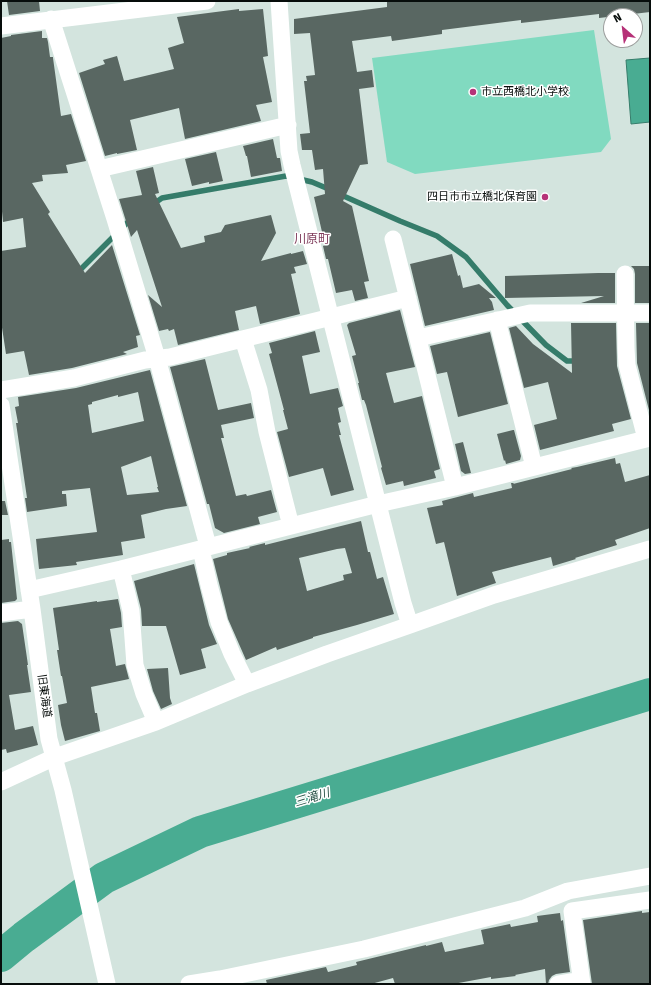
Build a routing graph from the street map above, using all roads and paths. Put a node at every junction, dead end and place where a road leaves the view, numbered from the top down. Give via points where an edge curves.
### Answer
1 (207, 1) edge
2 (279, 1) edge
3 (51, 19) junction
4 (1, 26) edge
5 (288, 125) junction
6 (99, 169) junction
7 (393, 239) dead end
8 (625, 274) dead end
9 (408, 298) junction
10 (650, 313) edge
11 (626, 314) junction
12 (330, 317) junction
13 (501, 319) junction
14 (418, 338) junction
15 (243, 339) junction
16 (157, 358) junction
17 (1, 390) edge
18 (1, 405) edge
19 (648, 438) edge
20 (534, 467) junction
21 (455, 487) junction
22 (378, 504) junction
23 (291, 526) junction
24 (204, 547) junction
25 (650, 549) edge
26 (121, 568) junction
27 (29, 590) junction
28 (32, 609) junction
29 (1, 613) edge
30 (410, 625) junction
31 (246, 684) junction
32 (156, 722) junction
33 (55, 757) junction
34 (1, 782) edge
35 (650, 876) edge
36 (650, 900) edge
37 (581, 982) edge
38 (107, 984) edge
39 (189, 984) edge
40 (558, 984) edge

1 - 3 street
2 - 5 street
3 - 4 street
3 - 6 street
5 - 6 street
5 - 12 street via 292,165
6 - 16 street
7 - 9 street
8 - 11 street
9 - 12 street
9 - 14 street
10 - 11 street
11 - 13 street via 530,313
11 - 19 street via 627,365
12 - 15 street
12 - 22 street
13 - 14 street
13 - 20 street
14 - 21 street
15 - 16 street
15 - 23 street via 259,390
16 - 17 street via 74,378
16 - 24 street
18 - 27 street, 旧東海道
19 - 20 street
20 - 21 street
21 - 22 street
22 - 23 street
22 - 30 street
23 - 24 street
24 - 26 street
24 - 31 street via 209,585 219,622
25 - 30 street via 494,595
26 - 27 street
26 - 32 street via 131,611 135,665
27 - 28 street, 旧東海道
28 - 29 street
28 - 33 street, 旧東海道 via 50,739
30 - 31 street
31 - 32 street
32 - 33 street
33 - 34 street
33 - 38 street, 旧東海道
35 - 39 street via 568,891 525,908 364,950
36 - 37 street via 572,912
37 - 40 street

